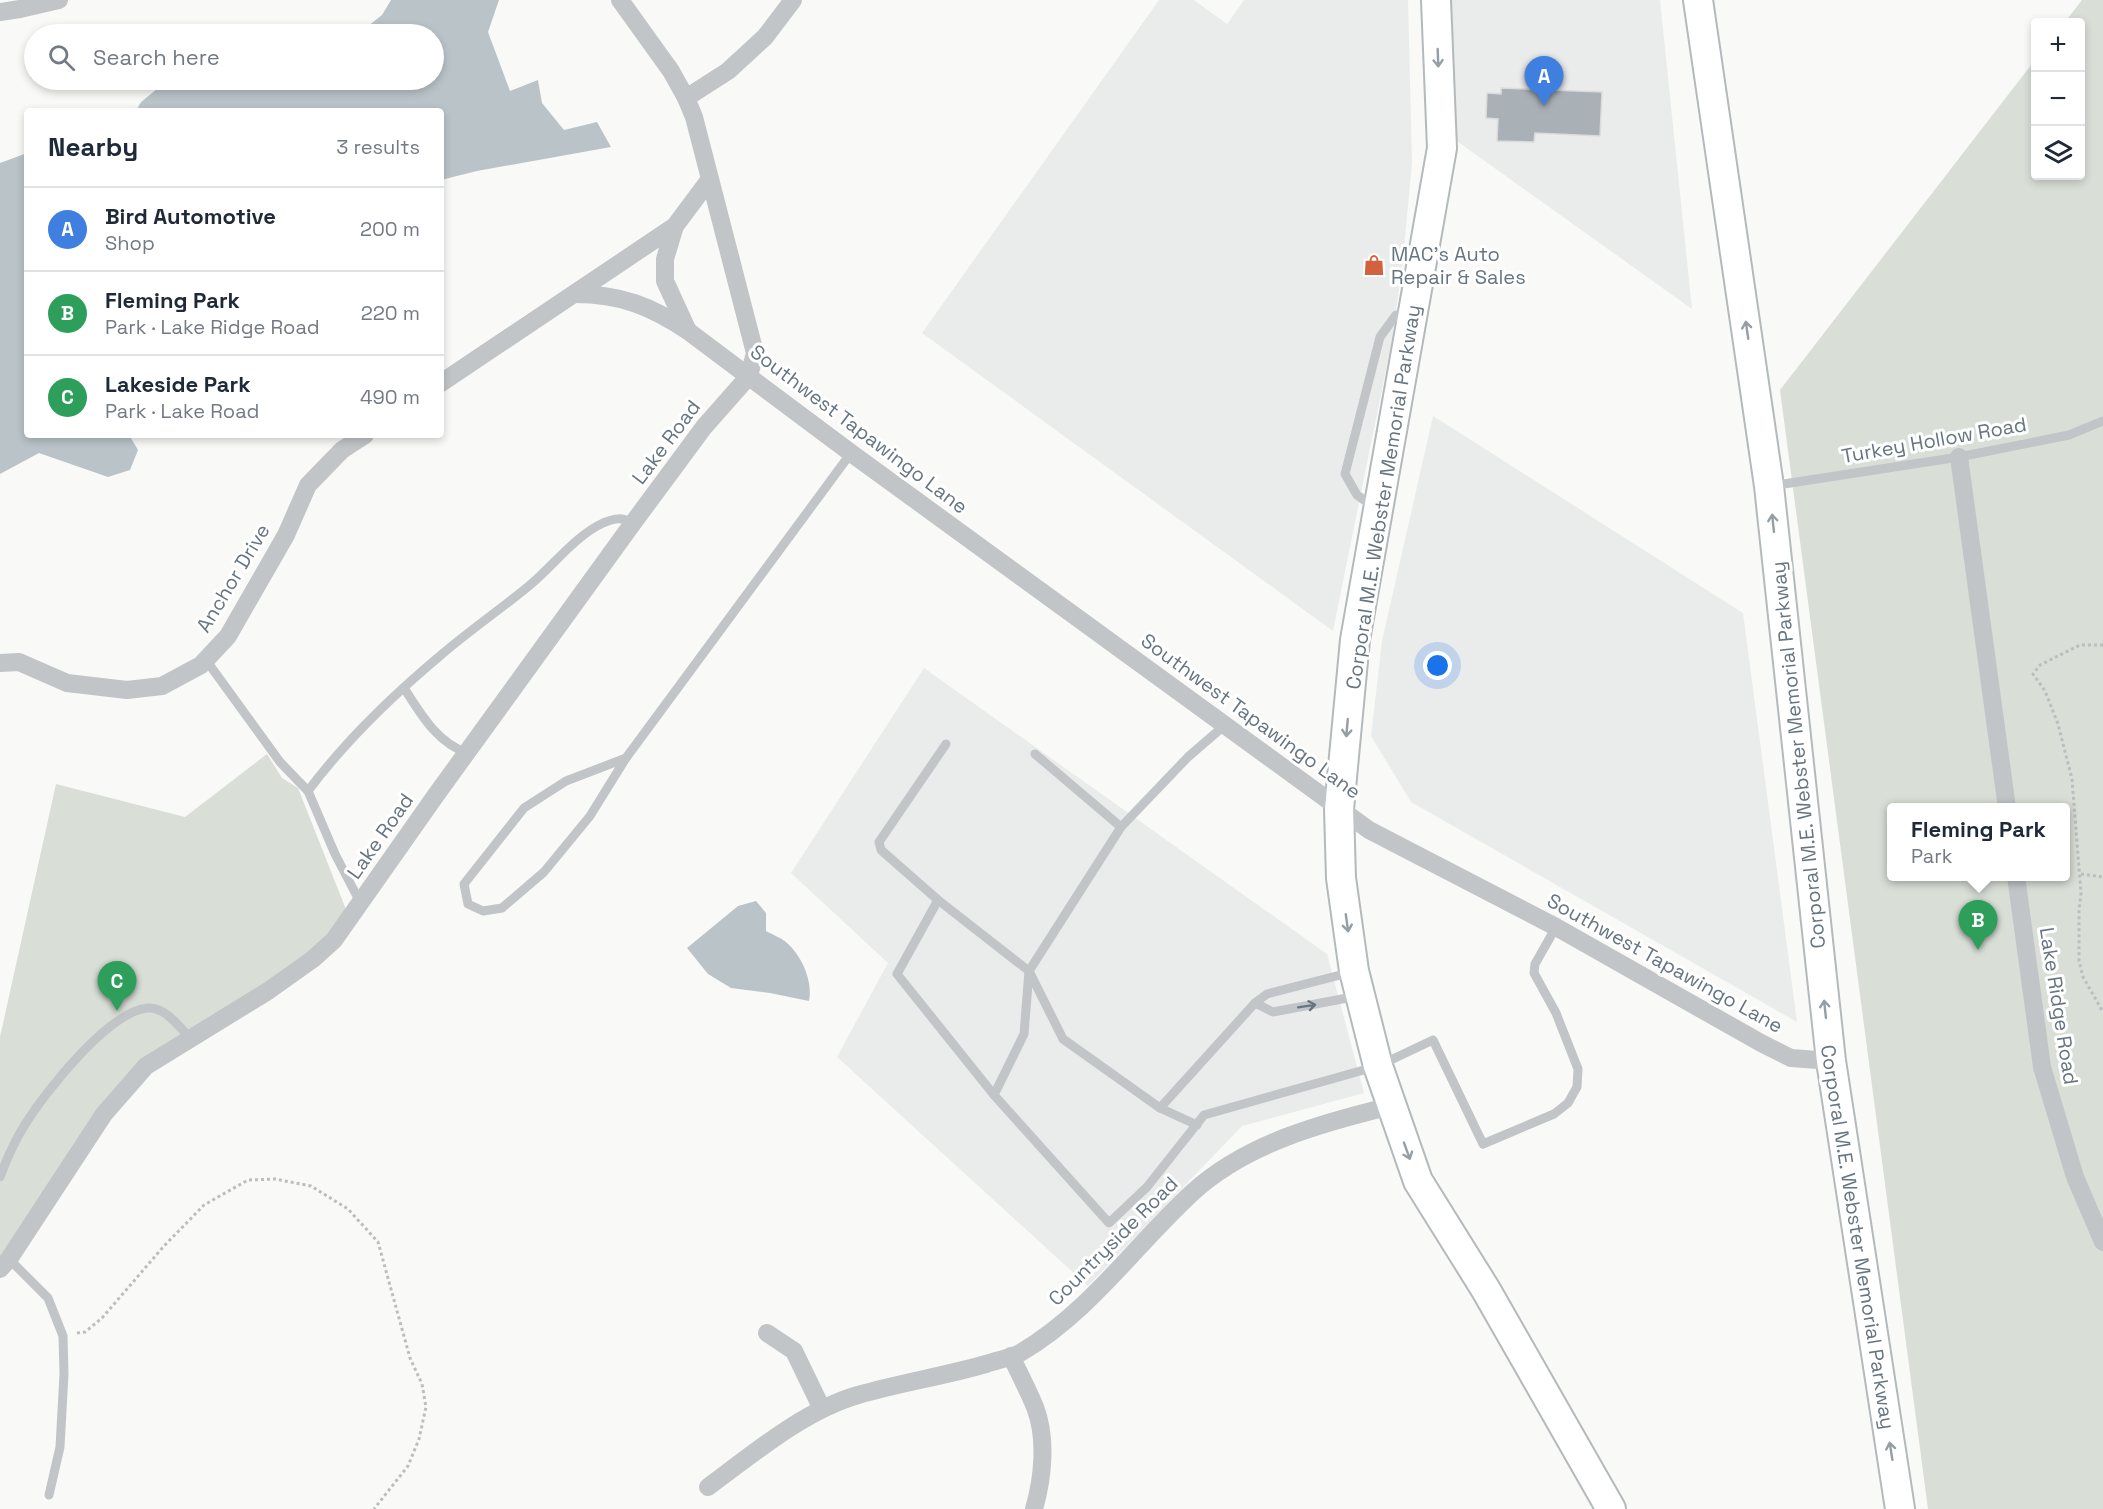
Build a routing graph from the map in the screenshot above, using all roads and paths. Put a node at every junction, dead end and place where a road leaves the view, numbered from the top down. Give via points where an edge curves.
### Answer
1 (59, 0) edge
2 (620, 0) edge
3 (793, 0) edge
4 (1436, 0) edge
5 (1698, 0) edge
6 (0, 12) edge
7 (686, 98) junction
8 (710, 179) junction
9 (675, 226) junction
10 (575, 294) junction
11 (1412, 315) junction
12 (687, 331) junction
13 (749, 376) junction
14 (444, 381) edge
15 (2103, 421) edge
16 (360, 438) edge
17 (851, 453) junction
18 (1959, 457) junction
19 (1769, 486) junction
20 (1378, 511) junction
21 (633, 522) junction
22 (2103, 645) edge
23 (206, 660) junction
24 (0, 663) edge
25 (404, 688) junction
26 (1225, 725) junction
27 (946, 744) dead end
28 (466, 753) junction
29 (1035, 754) dead end
30 (627, 758) junction
31 (308, 791) junction
32 (2006, 803) edge
33 (1339, 809) junction
34 (1121, 827) junction
35 (2080, 874) junction
36 (2103, 877) edge
37 (2017, 881) edge
38 (938, 900) junction
39 (360, 902) junction
40 (1556, 927) junction
41 (1029, 971) junction
42 (1357, 983) junction
43 (1256, 1003) junction
44 (2103, 1012) edge
45 (191, 1039) junction
46 (1831, 1061) junction
47 (1378, 1065) junction
48 (994, 1095) junction
49 (1391, 1106) junction
50 (1160, 1108) junction
51 (1197, 1125) junction
52 (0, 1177) edge
53 (2103, 1242) edge
54 (4, 1264) edge
55 (767, 1333) dead end
56 (63, 1336) junction
57 (1011, 1356) junction
58 (822, 1409) junction
59 (708, 1487) dead end
60 (48, 1495) dead end
61 (374, 1509) edge
62 (1034, 1509) edge
63 (1611, 1509) edge
64 (1900, 1509) edge

1 - 6 street
2 - 7 street
3 - 7 street via 765,37 729,71
4 -> 11 main road, Corporal M.E. Webster Memorial Parkway via 1442,148
19 -> 5 main road, Corporal M.E. Webster Memorial Parkway
7 - 8 street
8 - 9 street
8 - 13 street via 755,353
9 - 10 street
9 - 12 street via 665,259 665,281
10 - 12 street via 598,294 640,303
10 - 14 street
11 - 20 main road, Corporal M.E. Webster Memorial Parkway
11 - 20 lane via 1396,315 1380,337 1346,474 1357,495
12 - 13 street, Southwest Tapawingo Lane
13 - 17 street, Southwest Tapawingo Lane
13 - 21 street, Lake Road via 704,427
15 - 18 lane, Turkey Hollow Road via 2069,435
16 - 23 street, Anchor Drive via 342,450 308,485 285,535 228,636
17 - 26 street, Southwest Tapawingo Lane
17 - 30 lane
18 - 19 lane, Turkey Hollow Road
18 - 32 street
46 -> 19 main road, Corporal M.E. Webster Memorial Parkway
20 -> 33 main road, Corporal M.E. Webster Memorial Parkway via 1355,640
21 - 25 lane via 616,518 592,530
21 - 28 street, Lake Road
22 - 35 path via 2079,645 2040,665 2033,674 2045,691 2072,779
23 - 24 street, Anchor Drive via 162,686 127,690 67,683 19,662
23 - 31 lane via 280,762
25 - 28 lane via 434,732
25 - 31 lane via 375,712
26 - 33 street, Southwest Tapawingo Lane
26 - 34 lane via 1188,757
27 - 38 lane via 879,842 881,849
28 - 39 street, Lake Road
29 - 34 lane
30 - 30 lane via 566,781 524,808 464,884 468,903 483,910 502,908 544,872 590,816
31 - 39 lane
33 - 40 street, Southwest Tapawingo Lane via 1369,830
33 -> 42 main road, Corporal M.E. Webster Memorial Parkway via 1341,878
34 - 41 lane
35 - 36 path
35 - 44 path via 2079,961 2083,977
37 - 53 street, Lake Ridge Road via 2042,1067 2076,1177
38 - 41 lane
38 - 48 lane via 897,974
39 - 45 street, Lake Road via 334,940 313,959
40 - 46 street, Southwest Tapawingo Lane via 1780,1053 1791,1058
40 - 47 lane via 1534,973 1556,1013 1578,1069 1577,1087 1568,1103 1554,1114 1483,1143 1432,1040
41 - 48 lane via 1024,1034
41 - 50 lane via 1063,1039
42 - 43 lane via 1267,994
43 -> 42 lane via 1273,1012
42 - 47 main road, Corporal M.E. Webster Memorial Parkway
43 - 50 lane
45 - 52 lane via 165,1013 149,1008 128,1013 103,1032 60,1077 26,1122
45 - 54 street, Lake Road via 146,1066 104,1114
64 -> 46 main road, Corporal M.E. Webster Memorial Parkway
47 - 49 main road, Corporal M.E. Webster Memorial Parkway
47 - 51 lane via 1204,1115
48 - 51 lane via 1109,1222 1147,1187
49 - 57 street, Countryside Road via 1326,1122 1256,1151 1222,1171 1194,1191 1088,1302 1060,1326
49 -> 63 main road, Corporal M.E. Webster Memorial Parkway via 1418,1181 1486,1290
50 - 51 lane
54 - 56 lane via 48,1298
55 - 58 street via 794,1351
56 - 60 lane via 60,1447
56 - 61 path via 85,1332 102,1318 204,1205 248,1180 275,1179 311,1186 348,1209 378,1242 410,1358 423,1384 426,1407 419,1439 408,1466
57 - 58 street, Countryside Road via 856,1395
57 - 62 street via 1036,1409 1042,1441 1040,1488
58 - 59 street, Countryside Road

